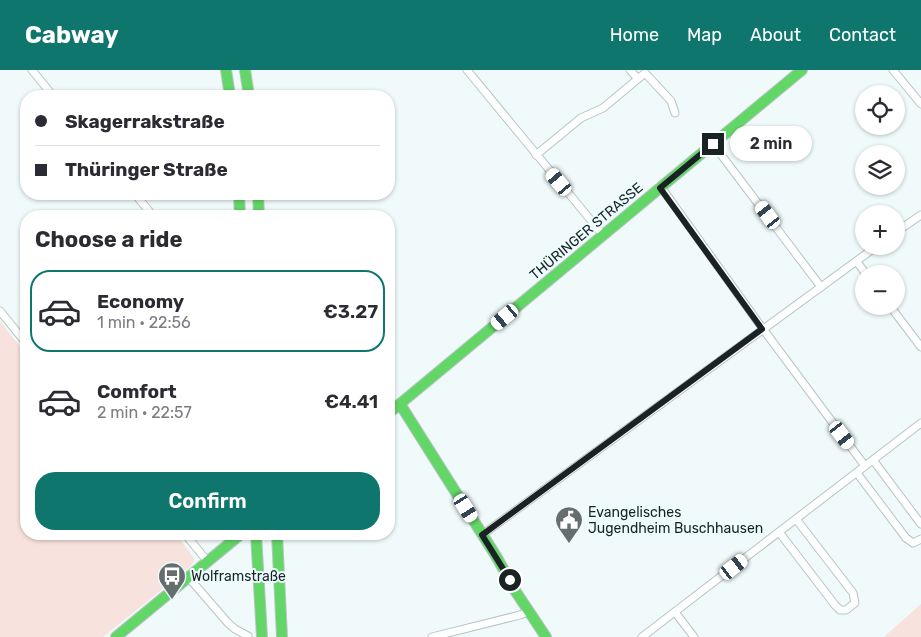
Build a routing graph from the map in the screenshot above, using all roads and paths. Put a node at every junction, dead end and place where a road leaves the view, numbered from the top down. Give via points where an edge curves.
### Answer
1 (32, 70) edge
2 (226, 70) edge
3 (245, 70) edge
4 (467, 70) edge
5 (630, 70) edge
6 (802, 70) edge
7 (893, 70) edge
8 (638, 79) junction
9 (49, 90) edge
10 (229, 90) edge
11 (248, 90) edge
12 (921, 104) edge
13 (675, 113) dead end
14 (713, 144) junction
15 (536, 155) junction
16 (660, 188) junction
17 (140, 200) edge
18 (148, 210) edge
19 (921, 214) edge
20 (905, 226) edge
21 (603, 235) junction
22 (865, 255) edge
23 (856, 262) junction
24 (858, 265) edge
25 (821, 287) junction
26 (0, 311) edge
27 (897, 315) edge
28 (762, 329) junction
29 (20, 336) edge
30 (921, 347) edge
31 (400, 404) junction
32 (395, 408) edge
33 (921, 423) edge
34 (873, 460) junction
35 (865, 466) junction
36 (857, 473) junction
37 (796, 519) junction
38 (921, 524) edge
39 (779, 532) junction
40 (482, 535) junction
41 (190, 540) edge
42 (234, 540) edge
43 (257, 540) edge
44 (276, 540) edge
45 (921, 540) edge
46 (208, 562) junction
47 (189, 578) junction
48 (530, 611) junction
49 (675, 612) junction
50 (262, 634) edge
51 (248, 636) dead end
52 (282, 636) edge
53 (116, 637) edge
54 (432, 637) edge
55 (546, 637) edge
56 (642, 637) edge
57 (694, 637) edge

1 - 9 street
2 - 10 main road
3 - 11 main road
4 - 15 street
5 - 8 street
6 - 14 main road, THÜRINGER STRASSE
7 - 12 street
8 - 13 street via 645,73 671,102
8 - 15 street via 603,108 581,118
14 - 16 main road, THÜRINGER STRASSE
14 - 25 street
15 - 21 street
16 - 21 main road, THÜRINGER STRASSE
16 - 28 street
17 - 18 street
19 - 20 street
21 - 31 main road, THÜRINGER STRASSE
22 - 23 street
23 - 24 street
23 - 25 street
25 - 28 street
26 - 29 street
27 - 30 street
28 - 35 street
28 - 40 street
31 - 32 main road, THÜRINGER STRASSE
31 - 40 main road
33 - 34 street
34 - 35 street
34 - 38 street
35 - 36 street
36 - 37 street
36 - 45 street via 906,538 913,543
37 - 39 street
37 - 39 street via 853,593 855,603 846,610 840,610
39 - 49 street
40 - 48 main road
41 - 46 street
42 - 46 main road
43 - 50 main road
44 - 52 main road
46 - 47 main road
47 - 51 street via 228,623
47 - 53 main road
48 - 54 street
48 - 55 main road
49 - 56 street
49 - 57 street

